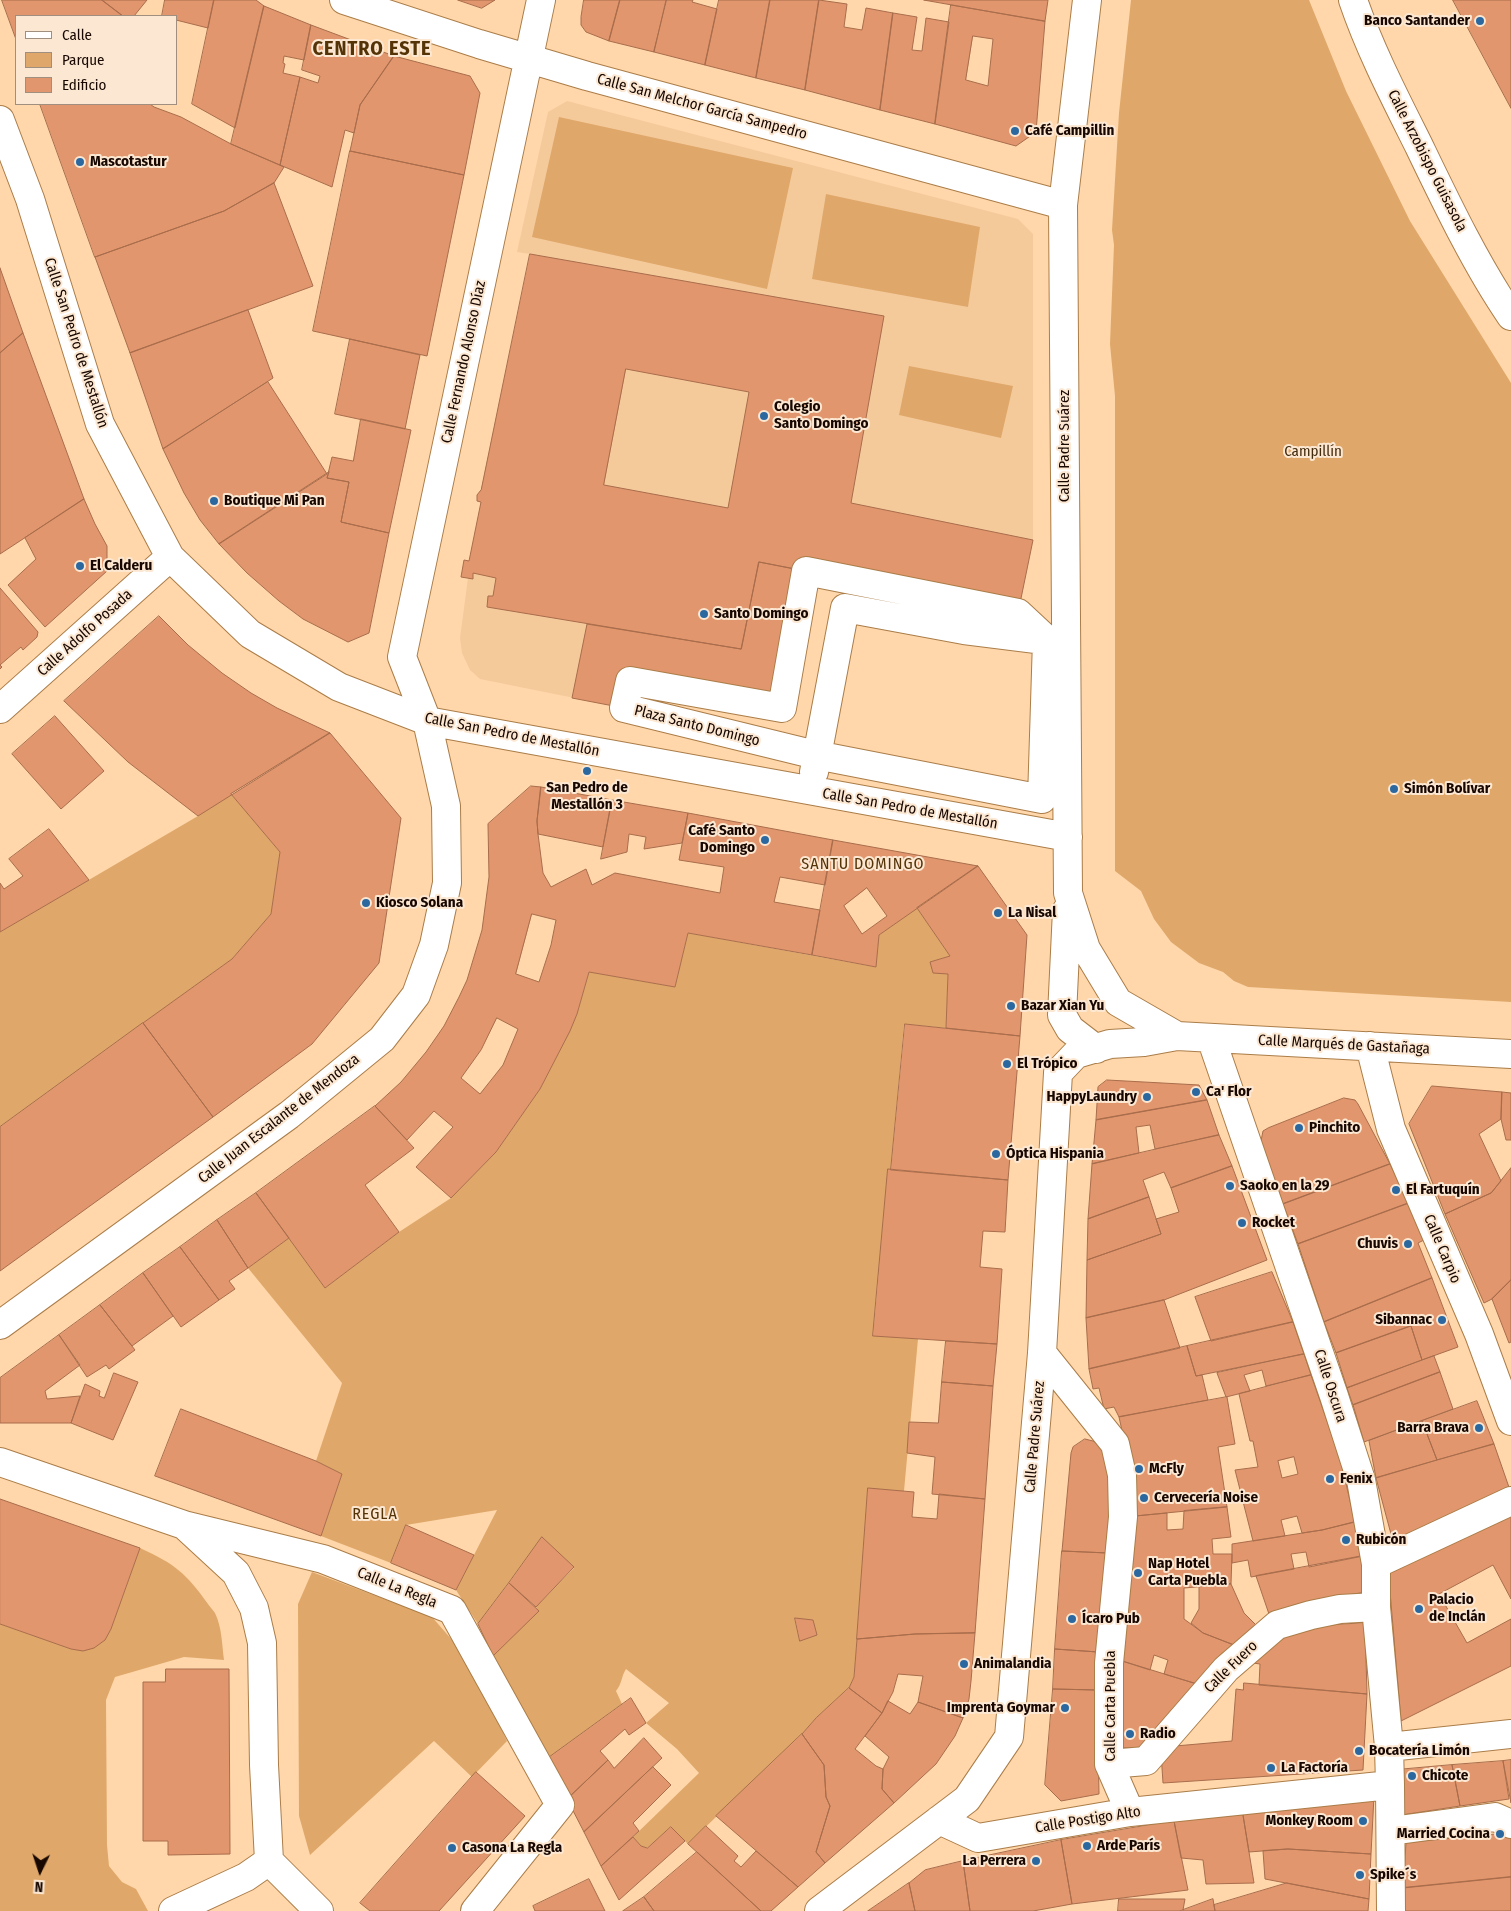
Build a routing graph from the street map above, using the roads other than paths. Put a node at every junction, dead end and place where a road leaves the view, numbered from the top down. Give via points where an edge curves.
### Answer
1 (344, 0) edge
2 (541, 0) edge
3 (1086, 0) edge
4 (1353, 0) edge
5 (528, 58) junction
6 (0, 120) edge
7 (1063, 205) junction
8 (1511, 316) edge
9 (170, 557) junction
10 (1057, 641) junction
11 (0, 709) edge
12 (427, 721) junction
13 (816, 755) junction
14 (811, 791) junction
15 (1068, 837) junction
16 (1068, 893) junction
17 (1177, 1036) junction
18 (1211, 1038) junction
19 (1370, 1046) junction
20 (1096, 1049) junction
21 (1511, 1054) edge
22 (0, 1325) edge
23 (1042, 1353) junction
24 (1511, 1421) edge
25 (0, 1462) edge
26 (1511, 1501) edge
27 (184, 1525) junction
28 (1376, 1564) junction
29 (1376, 1607) junction
30 (1511, 1734) edge
31 (1389, 1747) junction
32 (1109, 1764) junction
33 (1390, 1785) junction
34 (1130, 1812) junction
35 (939, 1820) junction
36 (1511, 1824) edge
37 (1391, 1831) junction
38 (269, 1861) junction
39 (173, 1911) edge
40 (319, 1911) edge
41 (476, 1911) edge
42 (819, 1911) edge
43 (1391, 1911) edge

1 - 5 street, Calle San Melchor García Sampedro
2 - 5 street, Calle Fernando Alonso Díaz
3 - 7 street, Calle Padre Suárez
4 - 8 street, Calle Arzobispo Guisasola via 1384,76 1437,183
5 - 7 street, Calle San Melchor García Sampedro
5 - 12 street, Calle Fernando Alonso Díaz via 402,657
6 - 9 street, Calle San Pedro de Mestallón via 30,199 100,424
7 - 10 street, Calle Padre Suárez
9 - 11 street, Calle Adolfo Posada
9 - 12 street, Calle San Pedro de Mestallón via 250,634 339,687
10 - 13 street via 964,630 845,608
10 - 13 street, Plaza Santo Domingo via 1042,799
10 - 13 street, Plaza Santo Domingo via 1018,613 806,571 782,708 630,681 624,708
10 - 15 street, Calle Padre Suárez
12 - 14 street, Calle San Pedro de Mestallón
12 - 22 street, Calle Juan Escalante de Mendoza via 446,806 447,883 434,945 416,995 382,1039 289,1115
13 - 14 street
14 - 15 street, Calle San Pedro de Mestallón
15 - 16 street, Calle Padre Suárez
16 - 17 street, Calle Padre Suárez via 1086,949 1118,1002
16 - 20 street, Calle Padre Suárez via 1062,1015 1070,1029
17 - 18 street, Calle Marqués de Gastañaga
17 - 20 street, Calle Padre Suárez via 1110,1044
18 - 19 street, Calle Marqués de Gastañaga
18 - 28 street, Calle Oscura via 1337,1406 1360,1480
19 - 21 street, Calle Marqués de Gastañaga
19 - 24 street, Calle Carpio via 1391,1129 1479,1334
20 - 23 street, Calle Padre Suárez via 1076,1054 1058,1073
23 - 32 street, Calle Carta Puebla via 1115,1444 1122,1475 1123,1517 1109,1664
23 - 35 street, Calle Padre Suárez via 1009,1737 967,1799
25 - 27 street, Calle La Regla
26 - 28 street
27 - 38 street, Calle La Regla via 236,1573 254,1608 262,1643
27 - 41 street, Calle La Regla via 323,1559 452,1610 560,1806
28 - 29 street, Calle Oscura
29 - 31 street, Calle Oscura
29 - 32 street, Calle Fuero via 1340,1609 1277,1625 1226,1669 1146,1761
30 - 31 street
31 - 33 street, Calle Oscura
32 - 34 street, Calle Carta Puebla
33 - 34 street, Calle Postigo Alto
33 - 37 street, Calle Oscura
34 - 35 street, Calle Postigo Alto via 978,1838
35 - 42 street
36 - 37 street via 1495,1817
37 - 43 street, Calle Oscura
38 - 39 street via 246,1877
38 - 40 street

